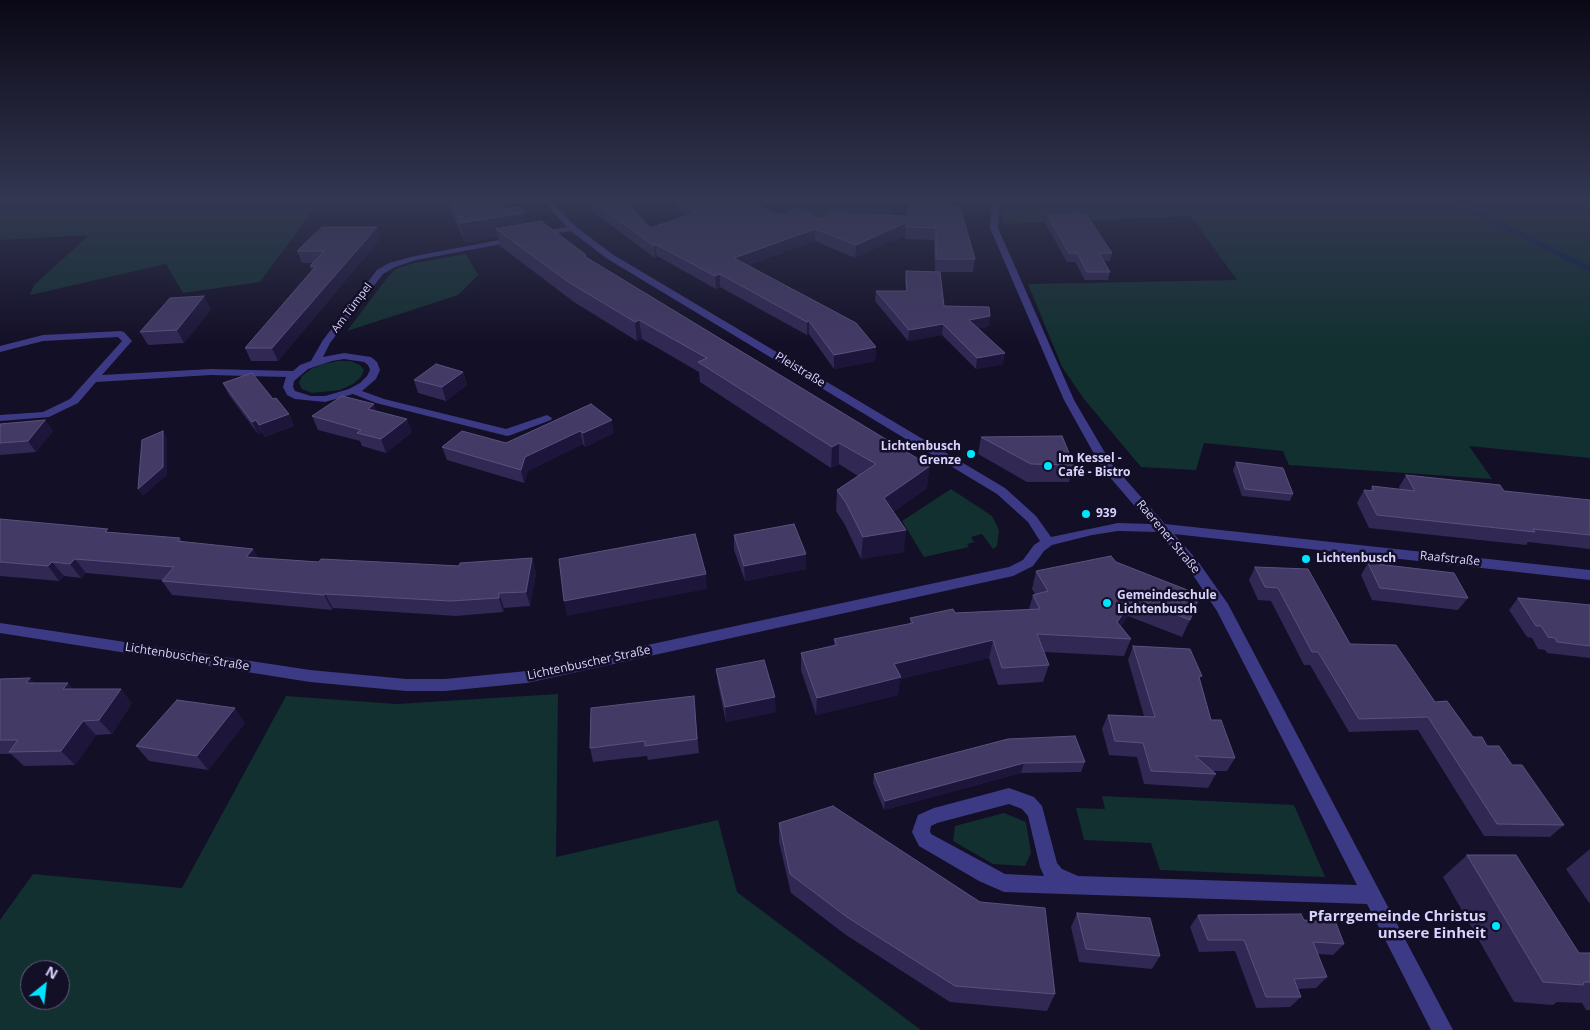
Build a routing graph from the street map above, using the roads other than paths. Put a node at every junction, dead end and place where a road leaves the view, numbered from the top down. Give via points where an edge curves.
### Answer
1 (456, 250) edge
2 (601, 250) edge
3 (1004, 250) edge
4 (0, 349) edge
5 (316, 362) junction
6 (294, 374) junction
7 (94, 380) junction
8 (353, 391) junction
9 (0, 418) edge
10 (547, 418) dead end
11 (1160, 528) junction
12 (1048, 542) junction
13 (1590, 575) edge
14 (0, 628) edge
15 (1078, 885) junction
16 (1372, 895) junction
17 (1442, 1030) edge

1 - 5 street, Am Tümpel via 415,258 380,272 326,342
2 - 12 street, Pleistraße via 1001,492 1032,519
3 - 11 street, Raerener Straße via 1069,400 1106,465
4 - 7 street via 43,338 121,334 127,341
5 - 6 street
5 - 8 street via 344,356 367,359 375,370 372,377
6 - 7 street via 211,372
6 - 8 street via 288,387 299,397 324,399
7 - 9 street via 74,401 61,409 45,415
8 - 10 street via 380,401 507,433
11 - 12 street via 1118,527
11 - 13 street, Raafstraße
11 - 16 street, Raerener Straße via 1192,563 1223,608
12 - 14 street, Lichtenbuscher Straße via 1028,563 1013,571 527,677 445,685 406,685 310,676
15 - 15 street via 1049,867 1036,812 1028,803 1009,796 924,821 921,832 926,840 986,876 1024,886
15 - 16 street
16 - 17 street, Raerener Straße

